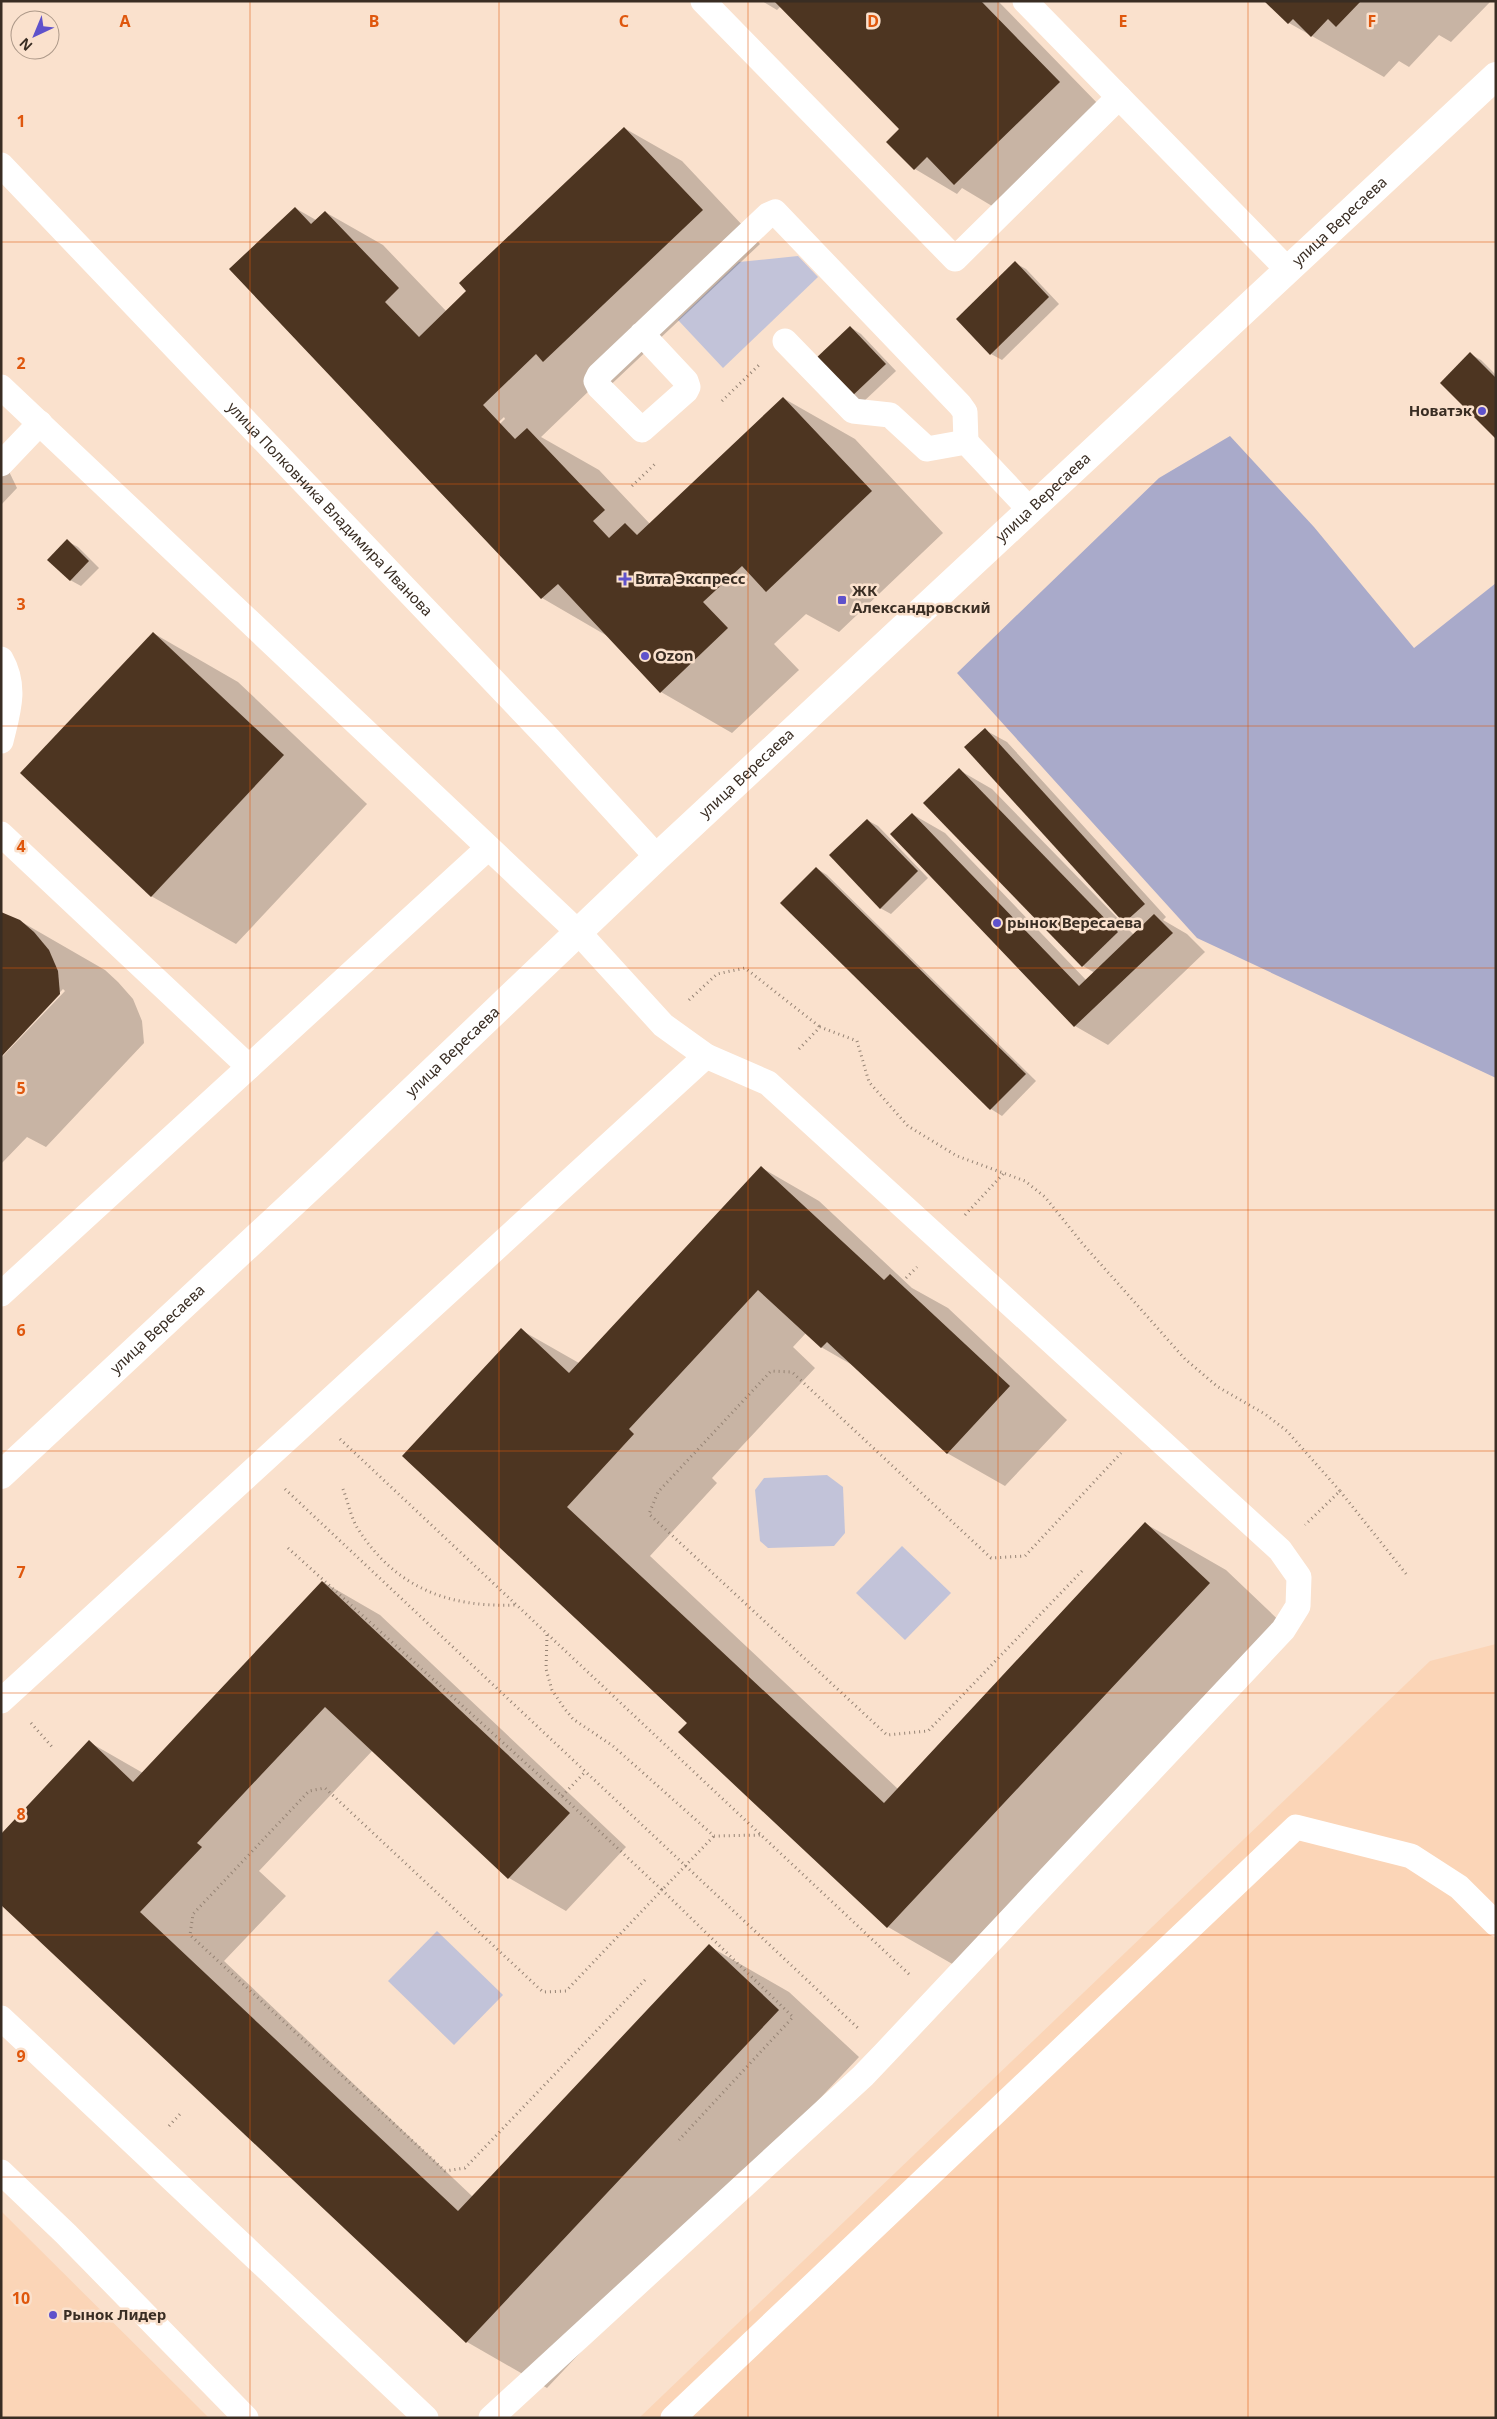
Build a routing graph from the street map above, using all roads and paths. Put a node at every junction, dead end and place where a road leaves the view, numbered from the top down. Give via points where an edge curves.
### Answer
1 (703, 1) edge
2 (1025, 1) edge
3 (1496, 76) edge
4 (1119, 97) junction
5 (1, 165) edge
6 (1287, 269) junction
7 (642, 334) dead end
8 (785, 341) dead end
9 (1, 387) edge
10 (40, 423) junction
11 (966, 442) junction
12 (1, 464) edge
13 (1030, 510) junction
14 (1, 659) edge
15 (1, 741) edge
16 (1, 834) edge
17 (488, 848) junction
18 (657, 857) junction
19 (579, 933) junction
20 (663, 1025) junction
21 (820, 1027) junction
22 (799, 1049) dead end
23 (706, 1056) junction
24 (249, 1067) junction
25 (1, 1294) edge
26 (314, 1415) junction
27 (1145, 1427) junction
28 (259, 1464) junction
29 (1, 1475) edge
30 (343, 1489) dead end
31 (1340, 1491) junction
32 (288, 1548) dead end
33 (1280, 1550) junction
34 (1082, 1571) dead end
35 (1407, 1575) dead end
36 (516, 1605) junction
37 (547, 1634) junction
38 (1, 1701) edge
39 (29, 1720) dead end
40 (54, 1749) dead end
41 (585, 1772) junction
42 (562, 1796) junction
43 (761, 1835) junction
44 (714, 1836) junction
45 (685, 1865) junction
46 (662, 1890) junction
47 (1496, 1924) edge
48 (645, 1980) dead end
49 (935, 1999) junction
50 (1, 2018) edge
51 (885, 2053) junction
52 (679, 2140) dead end
53 (1, 2172) edge
54 (246, 2418) edge
55 (426, 2418) edge
56 (491, 2418) edge
57 (673, 2418) edge

1 - 4 lane via 955,259
2 - 4 lane
3 - 6 main road, улица Вересаева
4 - 6 lane
5 - 18 lane, улица Полковника Владимира Иванова via 549,739
6 - 13 main road, улица Вересаева
7 - 11 lane via 774,212 960,405 965,412
8 - 11 lane via 853,411 890,415 928,449
9 - 10 lane
10 - 12 lane
10 - 17 lane
11 - 13 lane
13 - 18 main road, улица Вересаева
14 - 15 lane via 8,671 12,697
16 - 24 lane
17 - 19 lane
17 - 24 lane
18 - 19 main road, улица Вересаева
19 - 20 lane
19 - 29 main road, улица Вересаева
20 - 21 path via 717,974 745,968
20 - 23 lane
21 - 22 path
21 - 31 path via 857,1041 869,1082 908,1126 957,1156 1025,1181 1045,1197 1185,1359 1218,1387 1265,1414 1287,1431
23 - 26 lane
23 - 27 lane via 768,1082
24 - 25 lane
26 - 28 lane
26 - 36 path
27 - 33 lane
27 - 34 path via 1024,1556 991,1558 792,1372 771,1371 658,1492 649,1514 886,1735 928,1731
28 - 38 lane
28 - 41 path
30 - 36 path via 358,1528 394,1572 421,1588 450,1599 472,1604
31 - 33 path
31 - 35 path
32 - 42 path
33 - 49 lane via 1299,1577 1298,1606 1284,1630
36 - 37 path
37 - 43 path
37 - 44 path via 546,1669 552,1690 573,1719 613,1746
39 - 40 path
41 - 42 path
41 - 45 path
42 - 46 path
43 - 44 path
43 - 49 path
44 - 45 path
45 - 46 path
45 - 51 path
46 - 48 path via 566,1991 544,1992 325,1788 309,1791 193,1914 190,1935 445,2171 464,2168
46 - 52 path via 793,2017
47 - 57 lane via 1459,1887 1411,1856 1296,1827
49 - 51 lane
50 - 55 lane
51 - 56 lane
53 - 54 lane

